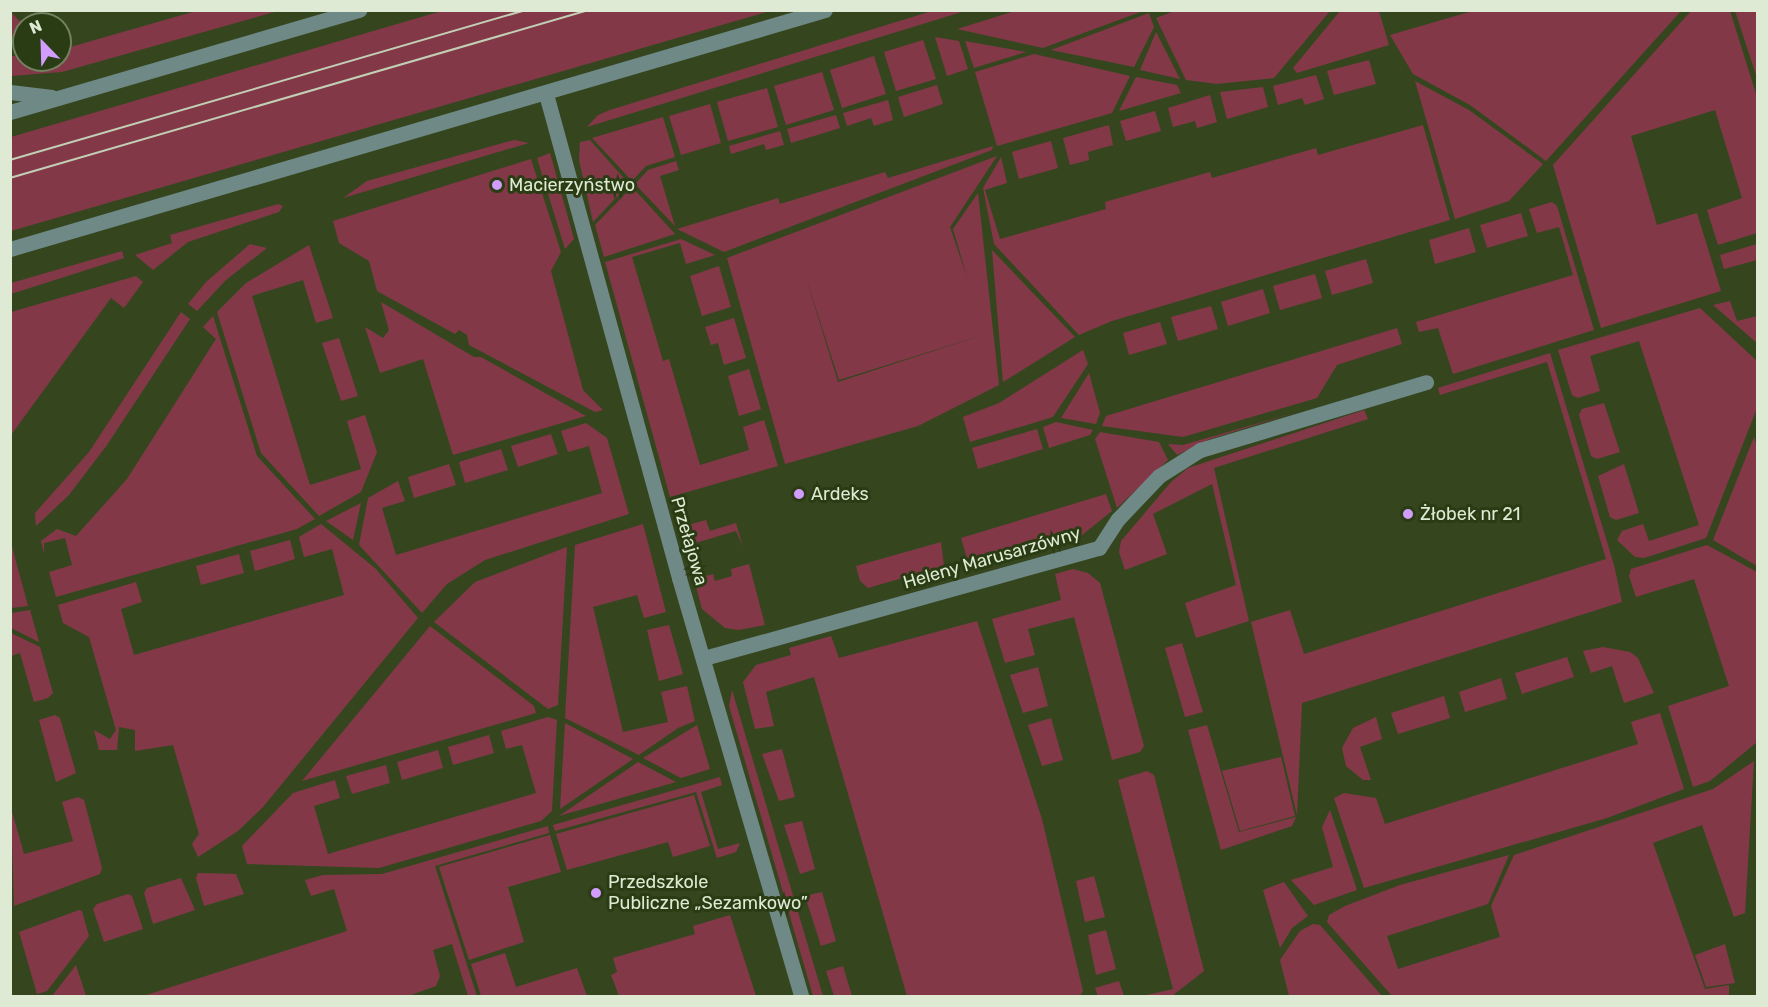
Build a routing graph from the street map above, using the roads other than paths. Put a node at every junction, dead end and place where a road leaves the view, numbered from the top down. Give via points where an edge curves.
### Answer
1 (359, 10) edge
2 (825, 10) edge
3 (10, 92) edge
4 (546, 94) junction
5 (58, 98) junction
6 (10, 112) edge
7 (10, 249) edge
8 (1426, 382) dead end
9 (704, 658) junction
10 (801, 996) edge

1 - 5 street
2 - 4 street
3 - 5 street
4 - 7 street
4 - 9 street, Przełajowa
5 - 6 street
8 - 9 street, Heleny Marusarzówny via 1200,450 1159,476 1118,519 1099,548
9 - 10 street, Przełajowa

